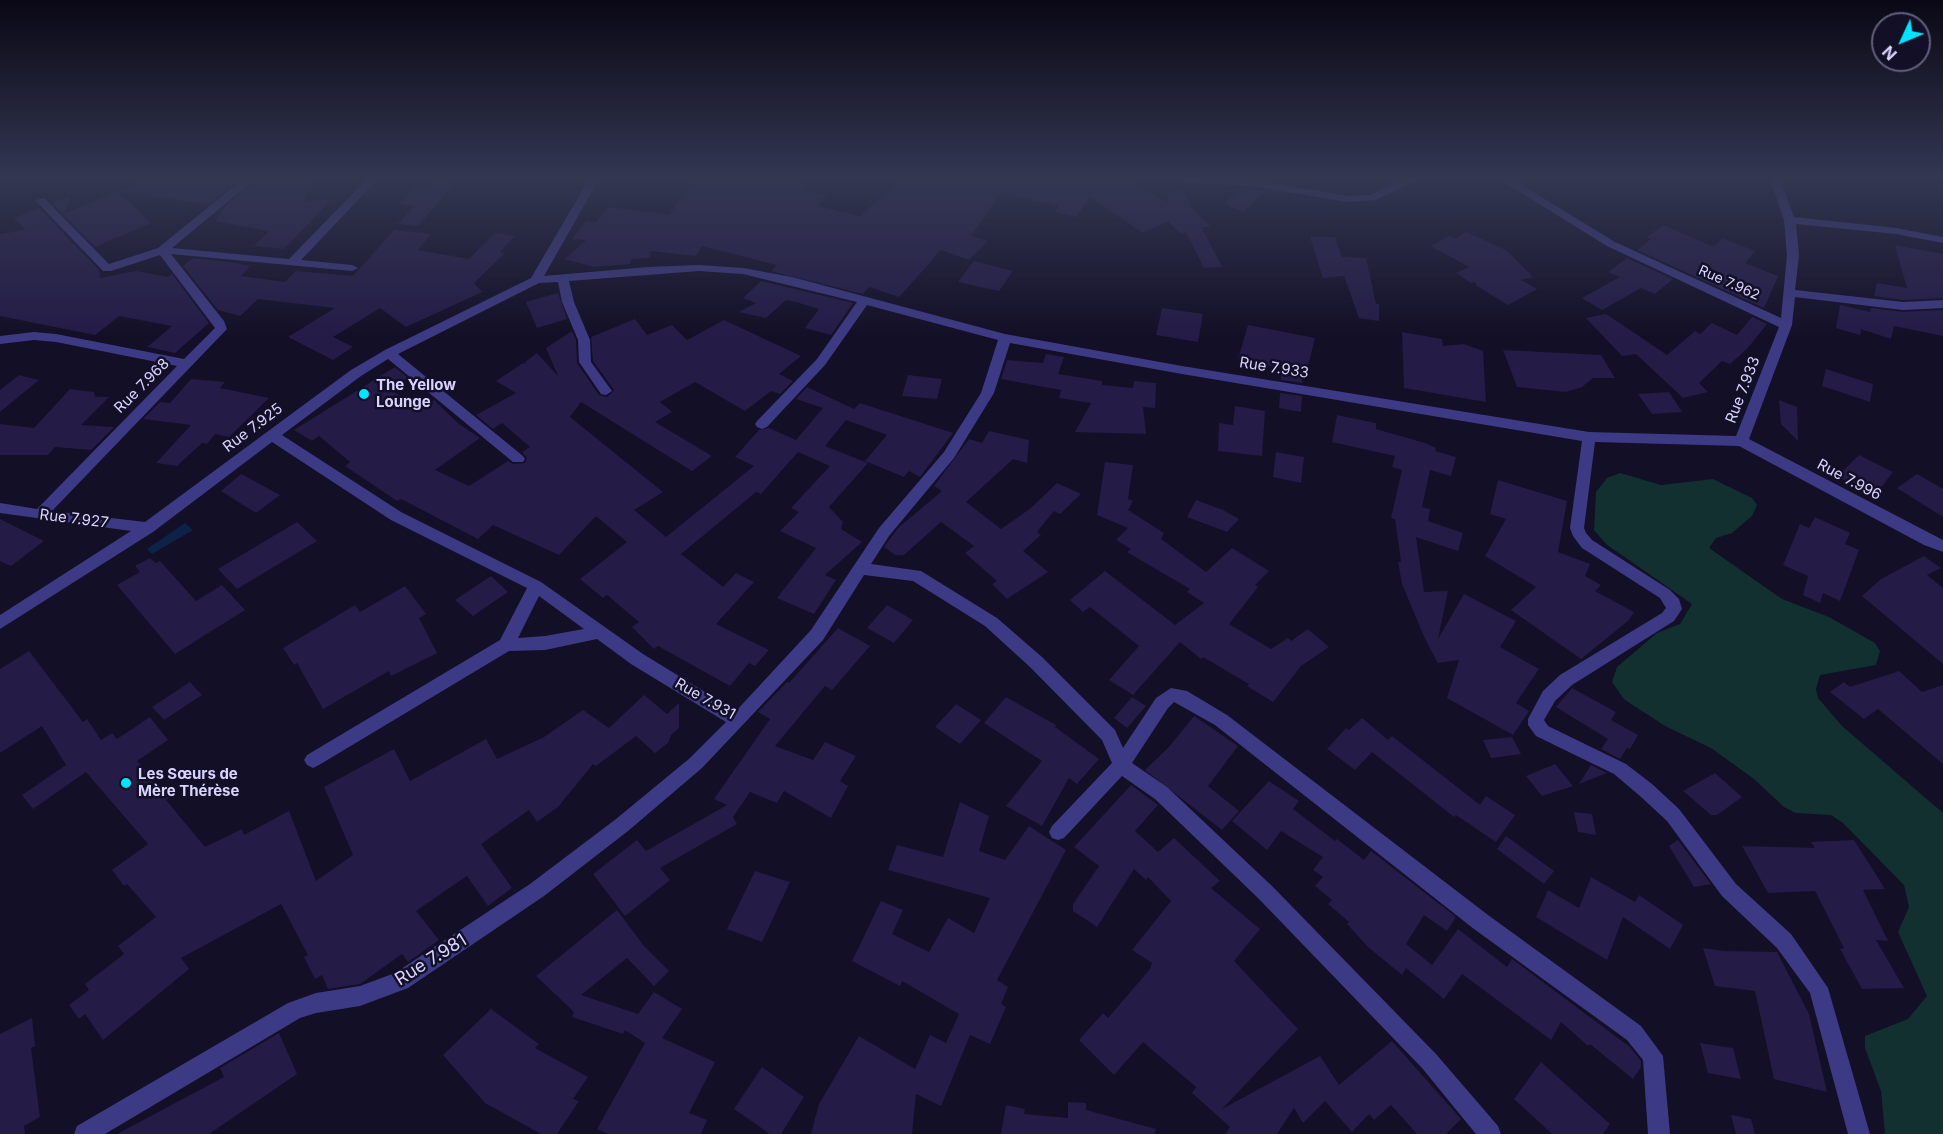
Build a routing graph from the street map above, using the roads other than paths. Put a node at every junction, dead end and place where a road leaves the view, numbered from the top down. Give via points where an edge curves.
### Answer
1 (71, 232) edge
2 (184, 232) edge
3 (321, 232) edge
4 (564, 232) edge
5 (1591, 232) edge
6 (1791, 232) edge
7 (1901, 232) edge
8 (1943, 240) edge
9 (162, 250) junction
10 (291, 262) junction
11 (352, 268) dead end
12 (563, 279) junction
13 (536, 280) junction
14 (1790, 293) junction
15 (864, 302) junction
16 (1943, 303) edge
17 (1786, 325) junction
18 (1005, 338) junction
19 (0, 340) edge
20 (389, 353) junction
21 (187, 364) junction
22 (606, 391) dead end
23 (762, 424) dead end
24 (271, 435) junction
25 (1589, 437) junction
26 (1741, 441) junction
27 (518, 459) dead end
28 (0, 508) edge
29 (39, 515) junction
30 (148, 528) junction
31 (1936, 543) edge
32 (1943, 552) edge
33 (861, 569) junction
34 (536, 586) junction
35 (0, 622) edge
36 (600, 632) junction
37 (506, 645) junction
38 (738, 720) junction
39 (313, 760) dead end
40 (1122, 765) junction
41 (1058, 832) dead end
42 (85, 1134) edge
43 (1490, 1134) edge
44 (1659, 1134) edge
45 (1859, 1134) edge

1 - 9 street via 107,269
2 - 9 street
3 - 10 street
4 - 13 street
5 - 17 street, Rue 7.962
6 - 14 street, Rue 7.933
7 - 8 street
9 - 10 street
9 - 21 street via 221,329
10 - 11 street
12 - 13 street, Rue 7.933
12 - 15 street, Rue 7.933 via 648,270 743,271
12 - 22 street via 584,340 585,362
13 - 20 street, Rue 7.925
14 - 16 street via 1903,306
14 - 17 street, Rue 7.933
15 - 18 street, Rue 7.933
15 - 23 street via 821,362
17 - 26 street, Rue 7.933
18 - 25 street, Rue 7.933
18 - 33 street, Rue 7.931 via 987,393 968,426 949,455 884,532
19 - 21 street, Rue 7.968 via 56,338
20 - 24 street, Rue 7.925
20 - 27 street
21 - 29 street, Rue 7.968
24 - 30 street, Rue 7.925
24 - 34 street, Rue 7.931 via 396,516
25 - 26 street, Rue 7.933
25 - 45 street via 1577,528 1580,536 1665,594 1674,603 1674,609 1668,617 1566,680 1549,696 1536,725 1620,769 1646,790 1673,816 1729,890 1784,941 1818,988
26 - 31 street, Rue 7.996
28 - 29 street, Rue 7.927
29 - 30 street, Rue 7.927
30 - 35 street, Rue 7.925
31 - 32 street, Rue 7.996
33 - 38 street, Rue 7.931 via 817,635
33 - 40 street via 916,576 991,622 1087,709 1109,735
34 - 36 street, Rue 7.931
34 - 37 street
36 - 37 street via 545,643
36 - 38 street, Rue 7.931
37 - 39 street
38 - 42 street, Rue 7.981 via 696,763 613,832 537,890 401,981 360,996 295,1010
40 - 41 street
40 - 43 street via 1161,793 1266,892 1429,1061
40 - 44 street via 1171,695 1181,696 1221,720 1481,922 1645,1043 1653,1056

